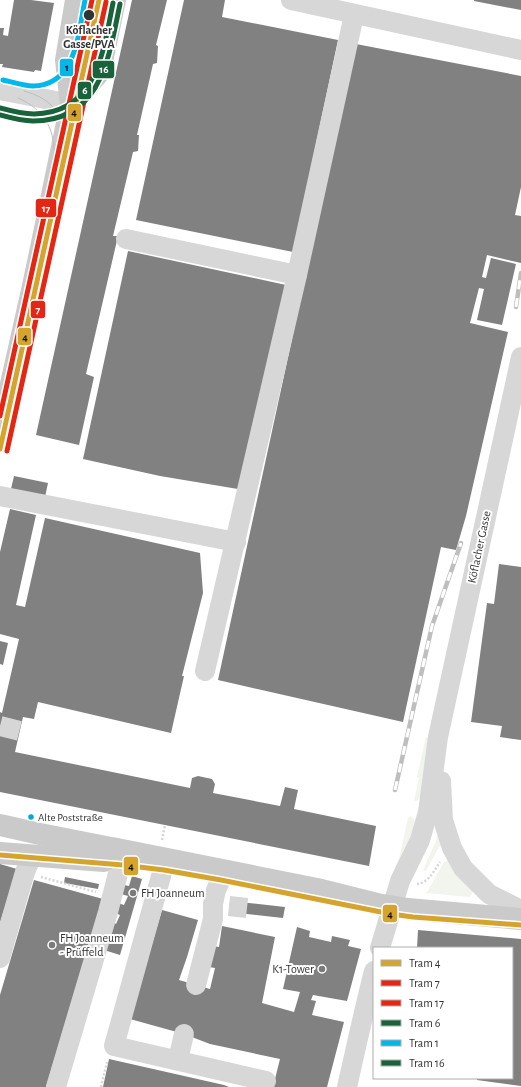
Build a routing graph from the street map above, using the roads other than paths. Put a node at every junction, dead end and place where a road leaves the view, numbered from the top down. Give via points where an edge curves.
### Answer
1 (76, 0) edge
2 (95, 0) edge
3 (115, 0) edge
4 (291, 0) edge
5 (354, 14) junction
6 (521, 50) edge
7 (0, 90) edge
8 (71, 104) junction
9 (126, 239) dead end
10 (297, 275) junction
11 (521, 357) edge
12 (0, 433) edge
13 (0, 496) edge
14 (236, 542) junction
15 (204, 671) dead end
16 (438, 737) junction
17 (0, 825) edge
18 (0, 853) edge
19 (163, 853) junction
20 (111, 856) junction
21 (28, 864) junction
22 (225, 870) junction
23 (393, 907) junction
24 (521, 910) edge
25 (521, 919) edge
26 (380, 947) edge
27 (0, 958) edge
28 (373, 975) edge
29 (196, 985) dead end
30 (184, 1034) dead end
31 (178, 1060) junction
32 (266, 1081) dead end
33 (56, 1087) edge
34 (347, 1087) edge

1 - 8 main road via 66,60
2 - 8 street
3 - 8 main road via 97,75
4 - 5 street
5 - 6 street
5 - 10 street
7 - 8 street
8 - 12 main road via 34,286
9 - 10 street
10 - 14 street
11 - 16 street, Köflacher Gasse
13 - 14 street
14 - 15 street
16 - 23 street, Köflacher Gasse via 428,812 420,840 400,882
16 - 24 street, Köflacher Gasse via 443,820 452,848 463,868 489,894
17 - 20 main road via 40,834
18 - 21 main road
19 - 20 main road
19 - 22 main road
19 - 31 street via 163,869 114,1046
20 - 21 main road
20 - 33 street via 108,912
21 - 27 street
22 - 23 main road
22 - 29 street via 216,890 221,905 213,919
23 - 25 main road
23 - 26 street, Köflacher Gasse
28 - 34 street
30 - 31 street
31 - 32 street

